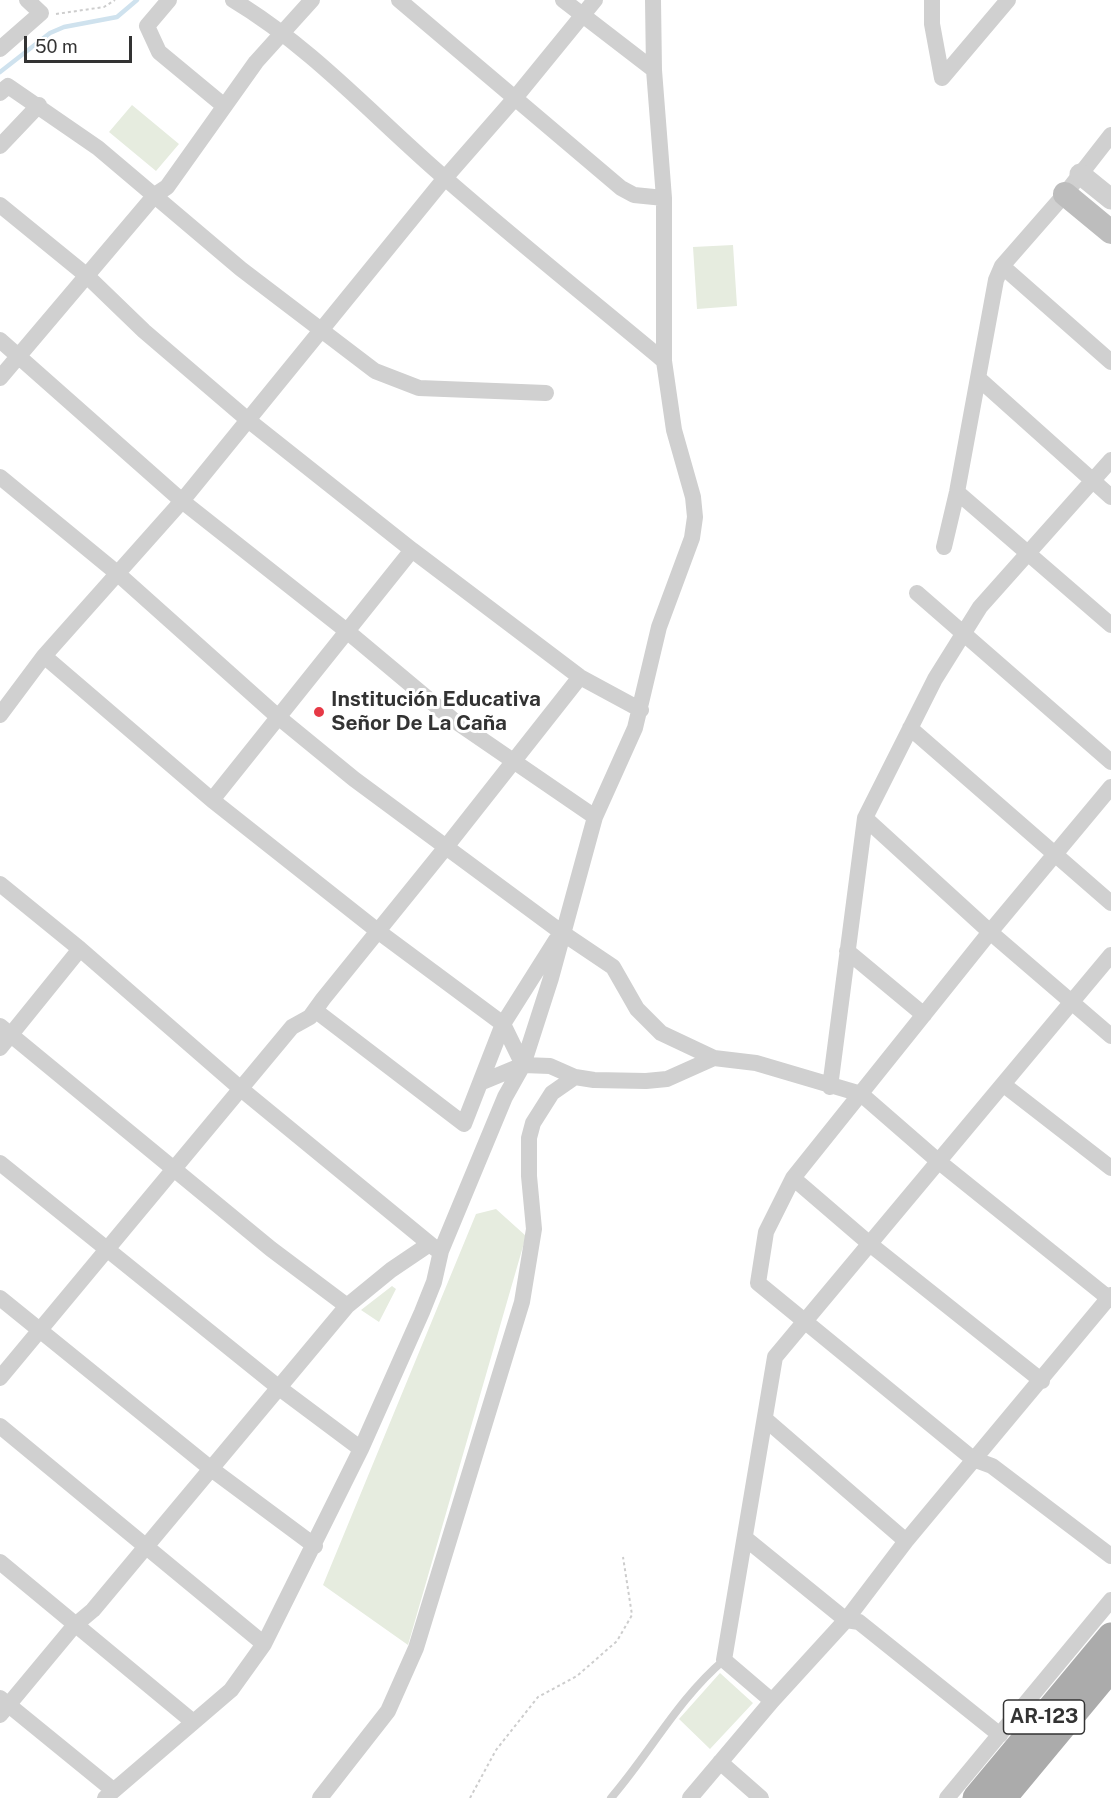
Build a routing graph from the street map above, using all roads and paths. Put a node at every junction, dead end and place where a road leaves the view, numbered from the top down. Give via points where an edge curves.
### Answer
1 (27, 0) edge
2 (115, 0) edge
3 (169, 0) edge
4 (233, 0) edge
5 (312, 0) edge
6 (399, 0) edge
7 (563, 0) edge
8 (595, 0) edge
9 (653, 0) edge
10 (932, 0) edge
11 (1008, 0) edge
12 (41, 13) junction
13 (581, 15) junction
14 (281, 34) junction
15 (0, 49) edge
16 (654, 70) junction
17 (0, 93) edge
18 (515, 98) junction
19 (39, 105) junction
20 (223, 105) junction
21 (1111, 135) edge
22 (0, 146) edge
23 (1080, 174) junction
24 (445, 178) junction
25 (155, 195) junction
26 (1065, 195) junction
27 (664, 198) junction
28 (1111, 199) edge
29 (0, 205) edge
30 (1111, 232) edge
31 (1002, 266) junction
32 (86, 275) junction
33 (321, 330) junction
34 (0, 340) edge
35 (19, 355) junction
36 (664, 361) junction
37 (1111, 362) edge
38 (0, 378) edge
39 (978, 378) junction
40 (546, 393) dead end
41 (248, 420) junction
42 (1111, 460) edge
43 (0, 477) edge
44 (1092, 483) junction
45 (957, 492) junction
46 (1111, 497) edge
47 (182, 501) junction
48 (944, 547) dead end
49 (412, 550) junction
50 (1026, 554) junction
51 (117, 573) junction
52 (917, 592) dead end
53 (1111, 625) edge
54 (348, 632) junction
55 (964, 632) junction
56 (44, 656) junction
57 (580, 677) junction
58 (640, 710) junction
59 (0, 715) edge
60 (277, 716) junction
61 (910, 729) junction
62 (515, 761) junction
63 (1111, 762) edge
64 (1111, 787) edge
65 (212, 800) junction
66 (595, 817) junction
67 (865, 818) junction
68 (446, 847) junction
69 (1055, 857) junction
70 (0, 884) edge
71 (1111, 903) edge
72 (379, 932) junction
73 (561, 932) junction
74 (990, 932) junction
75 (80, 949) junction
76 (847, 951) junction
77 (1111, 955) edge
78 (1071, 1003) junction
79 (316, 1011) junction
80 (924, 1015) junction
81 (503, 1024) junction
82 (3, 1036) edge
83 (1111, 1036) edge
84 (714, 1058) junction
85 (523, 1065) junction
86 (575, 1077) junction
87 (482, 1082) junction
88 (1004, 1085) junction
89 (830, 1087) junction
90 (241, 1089) junction
91 (861, 1094) junction
92 (938, 1161) junction
93 (0, 1163) edge
94 (1111, 1168) edge
95 (175, 1171) junction
96 (794, 1178) junction
97 (871, 1245) junction
98 (434, 1248) junction
99 (107, 1250) junction
100 (0, 1298) edge
101 (1110, 1298) edge
102 (347, 1306) junction
103 (806, 1322) junction
104 (41, 1332) junction
105 (0, 1378) edge
106 (1042, 1381) junction
107 (278, 1387) junction
108 (765, 1419) junction
109 (0, 1426) edge
110 (362, 1449) junction
111 (973, 1459) junction
112 (210, 1468) junction
113 (745, 1538) junction
114 (906, 1541) junction
115 (315, 1546) junction
116 (145, 1547) junction
117 (1111, 1556) edge
118 (623, 1557) dead end
119 (0, 1562) edge
120 (1111, 1600) edge
121 (846, 1620) junction
122 (74, 1626) junction
123 (1111, 1636) edge
124 (264, 1644) junction
125 (724, 1660) junction
126 (1111, 1668) edge
127 (772, 1701) junction
128 (3, 1706) edge
129 (192, 1721) junction
130 (1000, 1735) junction
131 (720, 1762) junction
132 (109, 1794) edge
133 (320, 1798) edge
134 (470, 1798) edge
135 (610, 1798) edge
136 (690, 1798) edge
137 (761, 1798) edge
138 (947, 1798) edge
139 (976, 1798) edge
140 (1003, 1798) edge

1 - 12 street
2 - 12 path via 82,12
3 - 20 street via 147,26 159,52
4 - 14 street
5 - 14 street
6 - 18 street
7 - 13 street
8 - 13 street
9 - 16 street
10 - 11 street via 932,24 942,78
12 - 15 street
13 - 16 street
13 - 18 street
14 - 20 street
14 - 24 street via 376,113
16 - 27 street
17 - 19 street via 8,86
18 - 24 street
18 - 27 street via 621,188 634,195
19 - 22 street
19 - 25 street
20 - 25 street via 167,187
21 - 23 street
23 - 26 street
23 - 28 street
24 - 33 street
24 - 36 street
25 - 32 street
25 - 33 street via 241,269
26 - 30 main road
26 - 31 street
27 - 36 street
29 - 32 street
31 - 37 street
31 - 39 street
32 - 35 street
32 - 41 street via 144,331
33 - 40 street via 375,371 419,388
33 - 41 street
34 - 35 street
35 - 38 street
35 - 47 street
36 - 58 street via 674,430 695,517 686,560 659,627
39 - 44 street
39 - 45 street
41 - 47 street
41 - 49 street
42 - 44 street
43 - 51 street
44 - 46 street
44 - 50 street
45 - 48 street
45 - 50 street
47 - 51 street
47 - 54 street
49 - 54 street
49 - 57 street
50 - 53 street
50 - 55 street
51 - 56 street
51 - 60 street
52 - 55 street
54 - 60 street
54 - 62 street via 452,719
55 - 61 street
55 - 63 street
56 - 59 street
56 - 65 street
57 - 58 street
57 - 62 street
58 - 66 street
60 - 65 street
60 - 68 street
61 - 67 street
61 - 69 street
62 - 66 street
62 - 68 street
64 - 69 street
65 - 72 street
66 - 73 street
67 - 74 street
67 - 76 street
68 - 72 street
68 - 73 street
69 - 71 street
69 - 74 street
70 - 75 street
72 - 79 street
72 - 81 street
73 - 81 street
73 - 84 street via 613,966 637,1009 662,1033
73 - 85 street via 551,978
74 - 78 street
74 - 80 street
75 - 82 street
75 - 90 street
76 - 80 street
76 - 89 street
77 - 78 street
78 - 83 street
78 - 88 street
79 - 87 street via 464,1124
79 - 90 street via 292,1027
80 - 91 street
81 - 85 street
81 - 87 street
82 - 95 street
84 - 86 street via 667,1079 621,1082
84 - 89 street via 756,1063
85 - 86 street via 550,1066
85 - 87 street
85 - 98 street
86 - 133 street via 552,1093 533,1123 529,1176 534,1229 522,1302 416,1648 388,1711
88 - 92 street
88 - 94 street
89 - 91 street
90 - 95 street
90 - 98 street
91 - 92 street
91 - 96 street
92 - 97 street
92 - 101 street
93 - 99 street
95 - 99 street
95 - 102 street
96 - 97 street
96 - 103 street via 766,1232 758,1283
97 - 103 street
97 - 106 street
98 - 102 street via 391,1270
98 - 110 street via 434,1282
99 - 104 street
99 - 107 street
100 - 104 street
101 - 106 street
102 - 107 street
103 - 108 street via 775,1357
103 - 111 street
104 - 105 street
104 - 112 street
106 - 111 street
107 - 110 street
107 - 112 street
108 - 113 street
108 - 114 street
109 - 116 street
110 - 115 street
111 - 114 street
111 - 117 street via 992,1466
112 - 115 street
112 - 116 street
113 - 121 street
113 - 125 street
114 - 121 street
115 - 124 street
116 - 122 street via 93,1610
116 - 124 street
118 - 134 path via 632,1615 617,1641 577,1676 538,1697 496,1750
119 - 122 street
120 - 130 street
121 - 127 street
121 - 130 street via 859,1622
122 - 128 street
122 - 129 street
123 - 139 main road, AR-123
124 - 129 street via 231,1690
125 - 127 street
125 - 135 lane via 676,1710 635,1770
126 - 140 main road, AR-123
127 - 131 street
128 - 132 street
129 - 132 street
130 - 138 street
131 - 136 street
131 - 137 street

